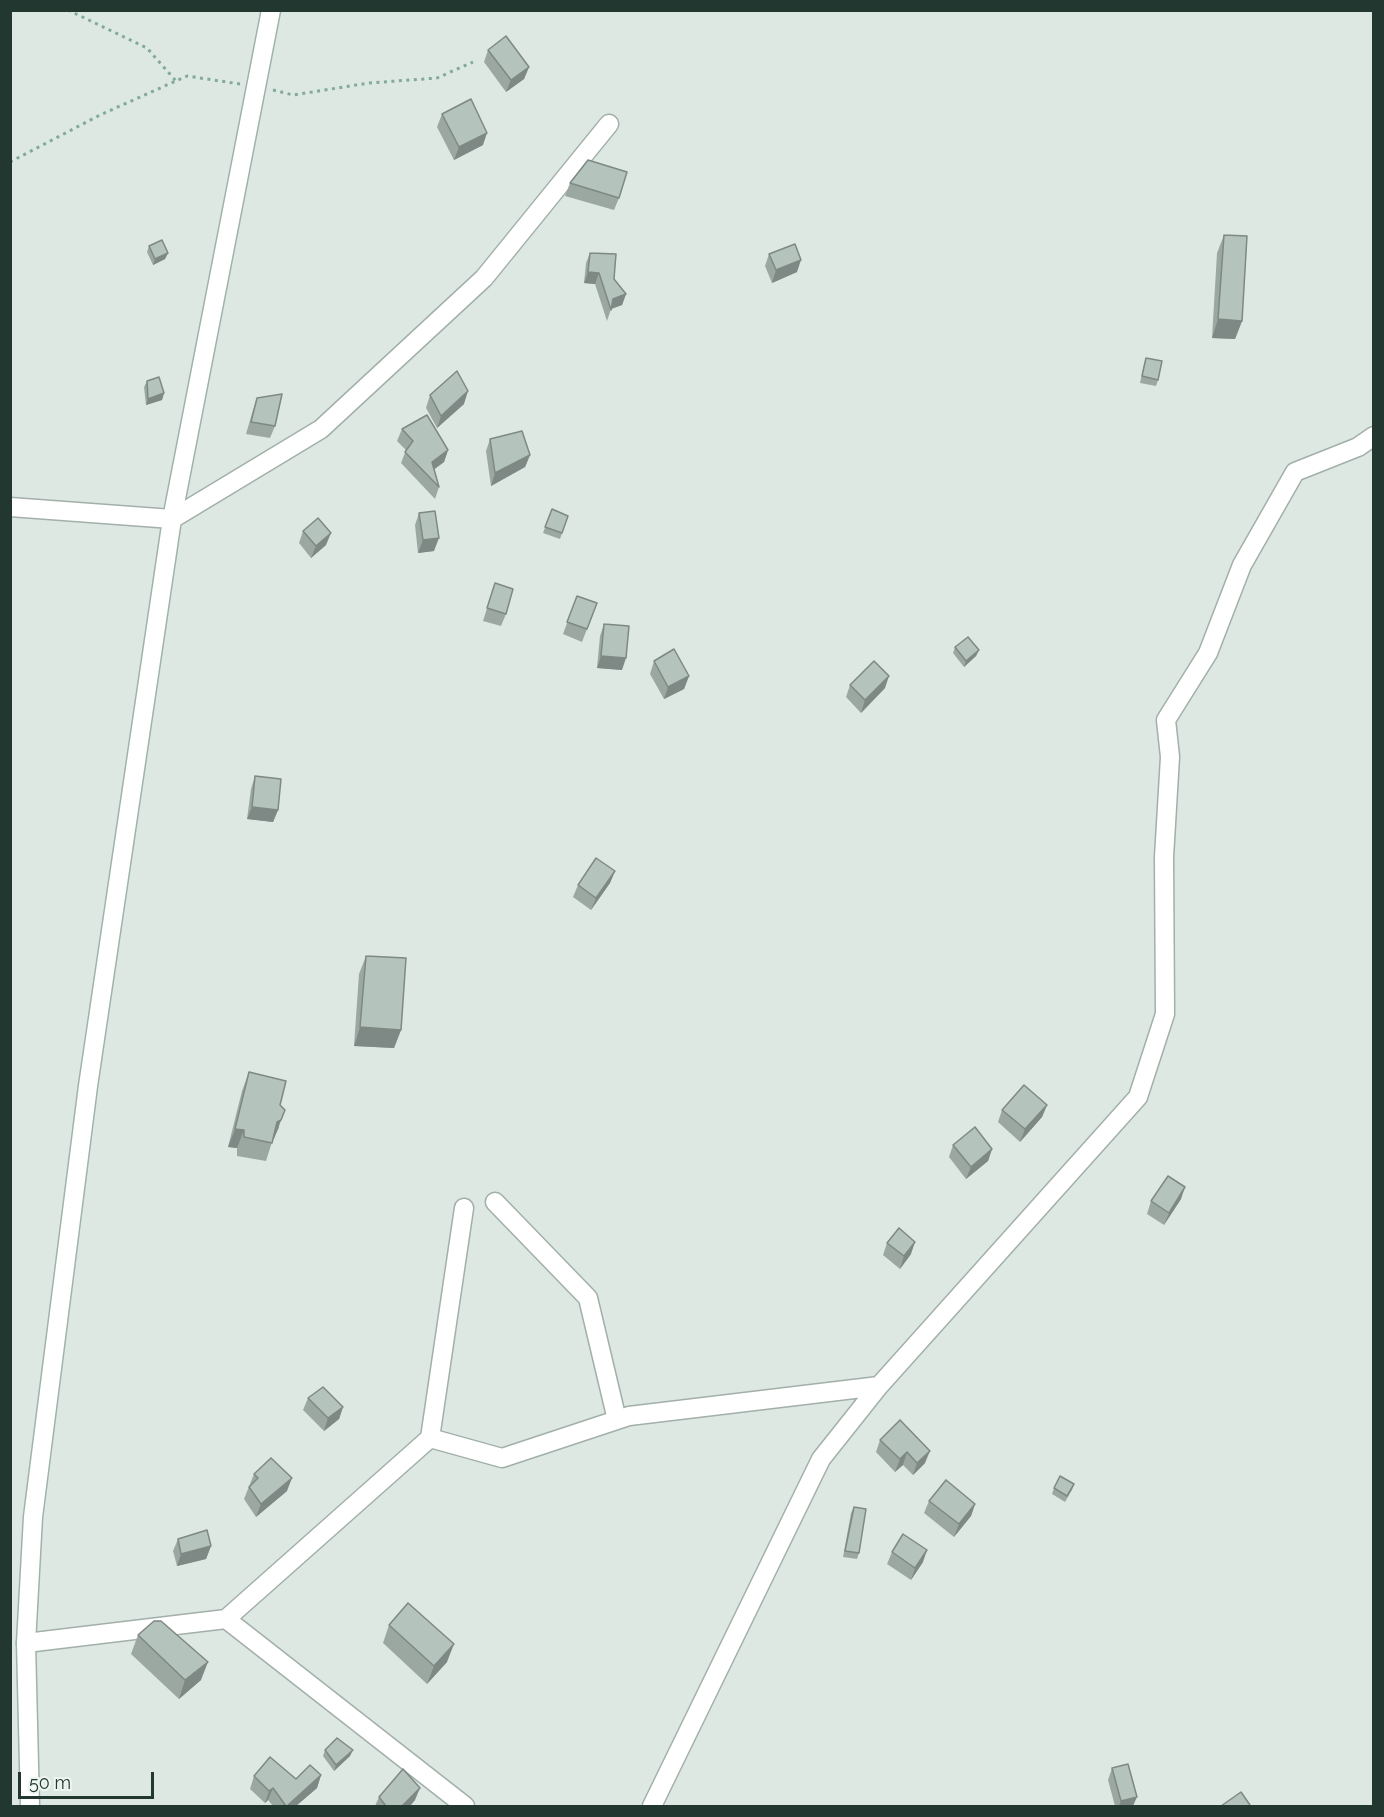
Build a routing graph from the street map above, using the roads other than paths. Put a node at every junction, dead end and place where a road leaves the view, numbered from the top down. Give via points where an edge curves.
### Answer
1 (271, 10) edge
2 (609, 124) dead end
3 (1374, 436) edge
4 (10, 507) edge
5 (172, 519) junction
6 (495, 1202) dead end
7 (464, 1208) dead end
8 (879, 1386) junction
9 (616, 1420) junction
10 (430, 1438) junction
11 (226, 1618) junction
12 (26, 1644) junction
13 (30, 1806) edge
14 (465, 1806) edge
15 (652, 1806) edge

1 - 5 street
2 - 5 street via 484,278 321,429
3 - 8 street via 1358,447 1295,472 1242,565 1208,653 1166,720 1170,757 1164,857 1165,1014 1138,1097
4 - 5 street
5 - 12 street via 88,1086 33,1517
6 - 9 street via 588,1298
7 - 10 street
8 - 9 street
8 - 15 street via 821,1459
9 - 10 street via 502,1458
10 - 11 street
11 - 12 street
11 - 14 street
12 - 13 street

